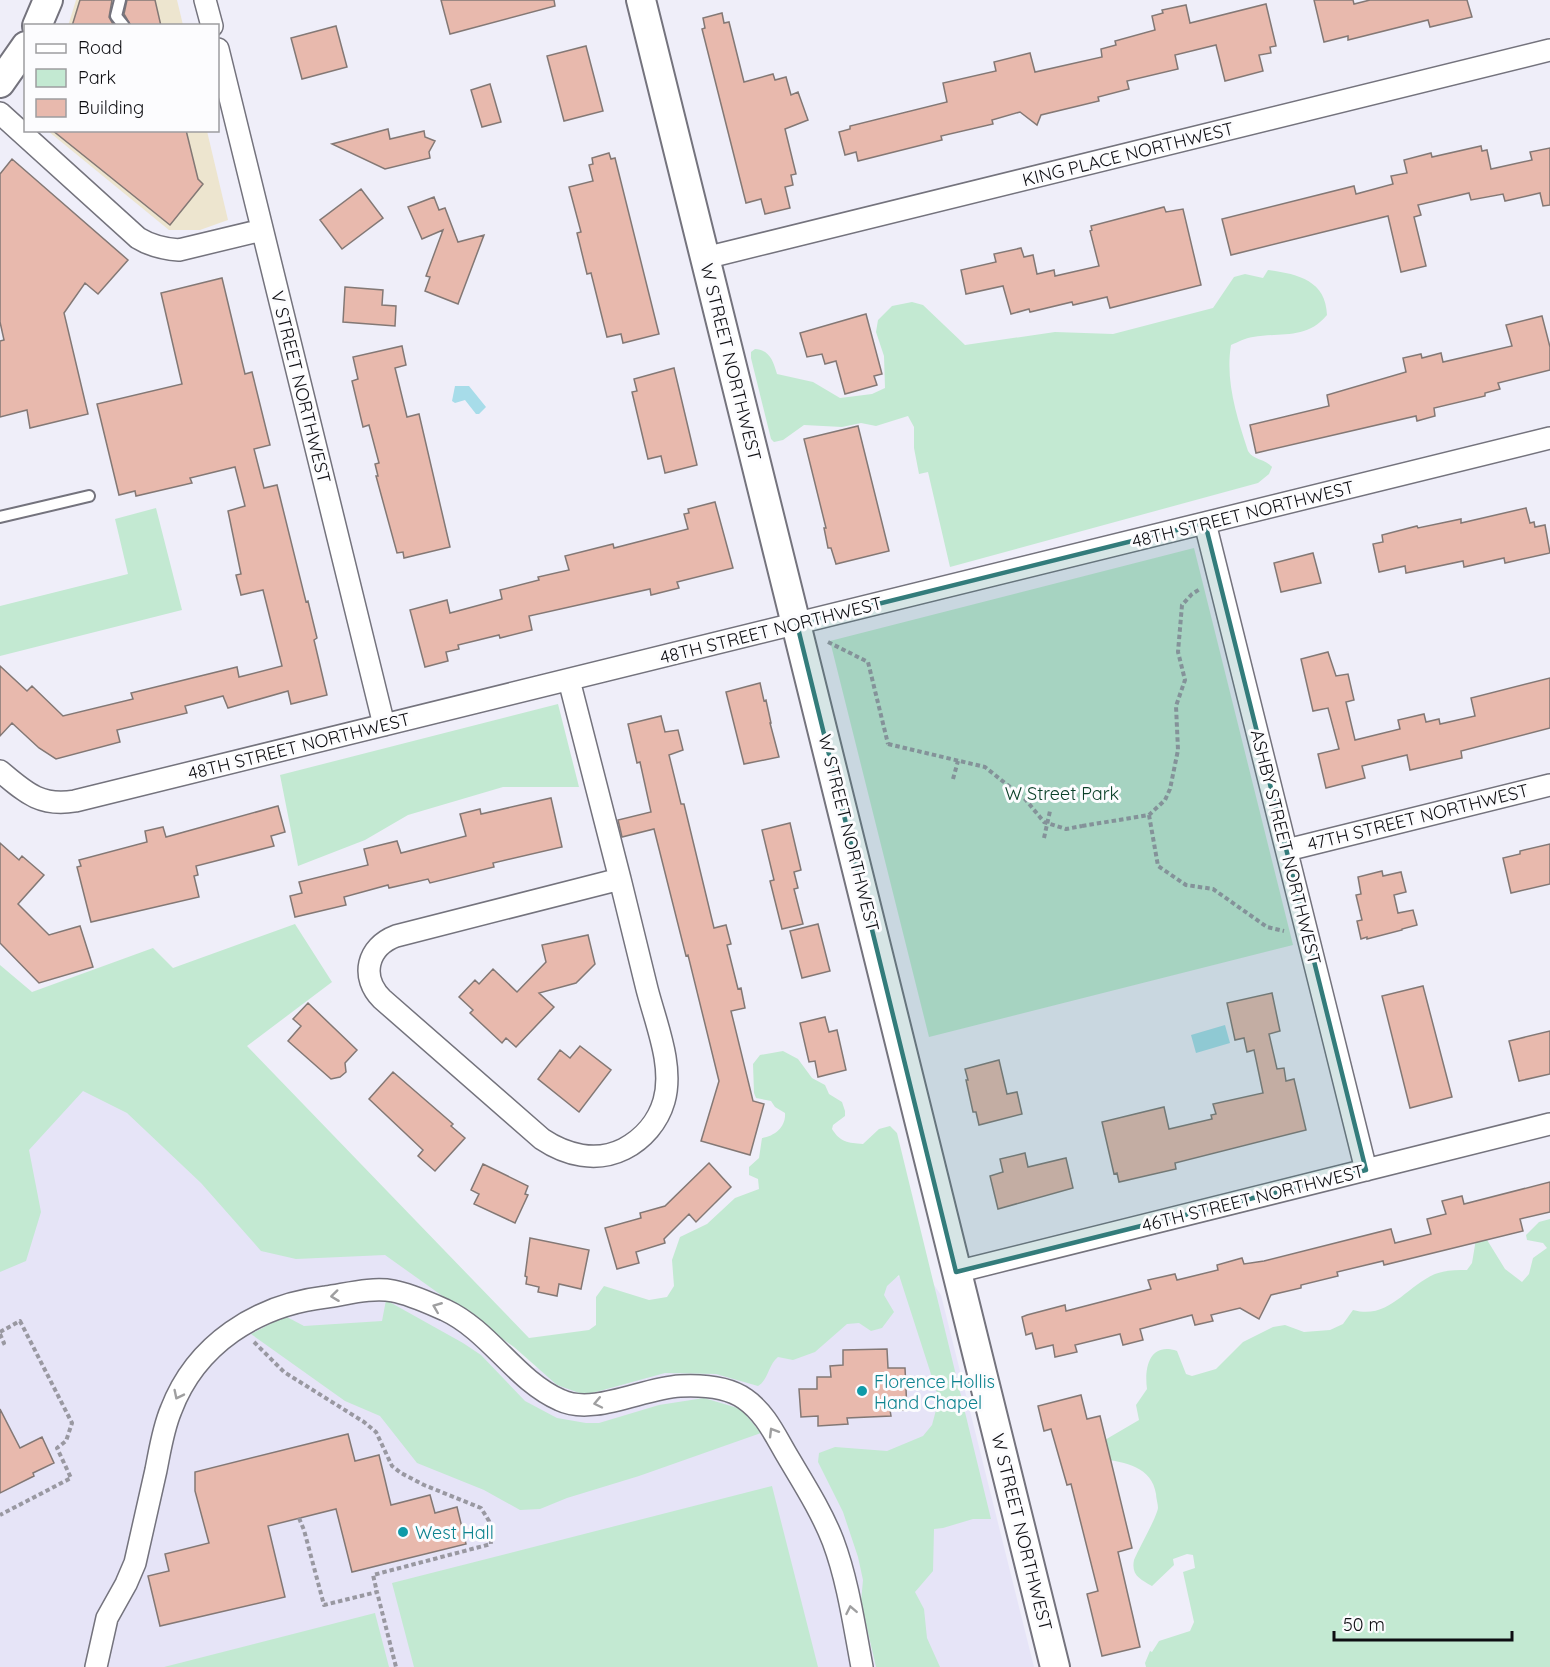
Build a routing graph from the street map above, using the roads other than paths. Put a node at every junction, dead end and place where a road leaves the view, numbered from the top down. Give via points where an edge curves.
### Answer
1 (48, 0) edge
2 (120, 0) edge
3 (205, 0) edge
4 (641, 0) edge
5 (38, 24) edge
6 (122, 24) edge
7 (211, 24) edge
8 (24, 49) edge
9 (1550, 50) edge
10 (219, 53) edge
11 (0, 83) edge
12 (0, 113) edge
13 (262, 230) junction
14 (705, 258) junction
15 (1550, 438) edge
16 (89, 496) dead end
17 (0, 517) edge
18 (1205, 523) junction
19 (797, 624) junction
20 (569, 680) junction
21 (384, 725) junction
22 (0, 771) edge
23 (1550, 784) edge
24 (1287, 850) junction
25 (620, 879) junction
26 (1550, 1124) edge
27 (1366, 1170) junction
28 (956, 1272) junction
29 (96, 1667) edge
30 (862, 1667) edge
31 (1055, 1667) edge

1 - 5 street
2 - 6 lane via 116,16
3 - 7 street
4 - 14 street, W STREET NORTHWEST
8 - 11 street
9 - 14 street, KING PLACE NORTHWEST
10 - 13 street, V STREET NORTHWEST
12 - 13 street via 147,243 179,250
13 - 21 street, V STREET NORTHWEST
14 - 19 street, W STREET NORTHWEST
15 - 18 street, 48TH STREET NORTHWEST
16 - 17 lane
18 - 19 street, 48TH STREET NORTHWEST
18 - 24 street, ASHBY STREET NORTHWEST
19 - 20 street, 48TH STREET NORTHWEST
19 - 28 street, W STREET NORTHWEST
20 - 21 street, 48TH STREET NORTHWEST
20 - 25 street
21 - 22 street, 48TH STREET NORTHWEST via 66,803 26,794
23 - 24 street, 47TH STREET NORTHWEST
24 - 27 street, ASHBY STREET NORTHWEST
25 - 25 street via 396,936 382,944 369,963 372,986 382,999 542,1139 583,1156 619,1151 640,1138 655,1122 666,1090 664,1055
26 - 27 street, 46TH STREET NORTHWEST
27 - 28 street, 46TH STREET NORTHWEST
28 - 31 street, W STREET NORTHWEST
30 -> 29 street via 849,1596 825,1524 764,1418 743,1397 713,1387 678,1386 593,1405 562,1402 544,1392 467,1323 448,1311 393,1291 379,1290 282,1306 242,1324 198,1364 171,1410 135,1563 107,1618

